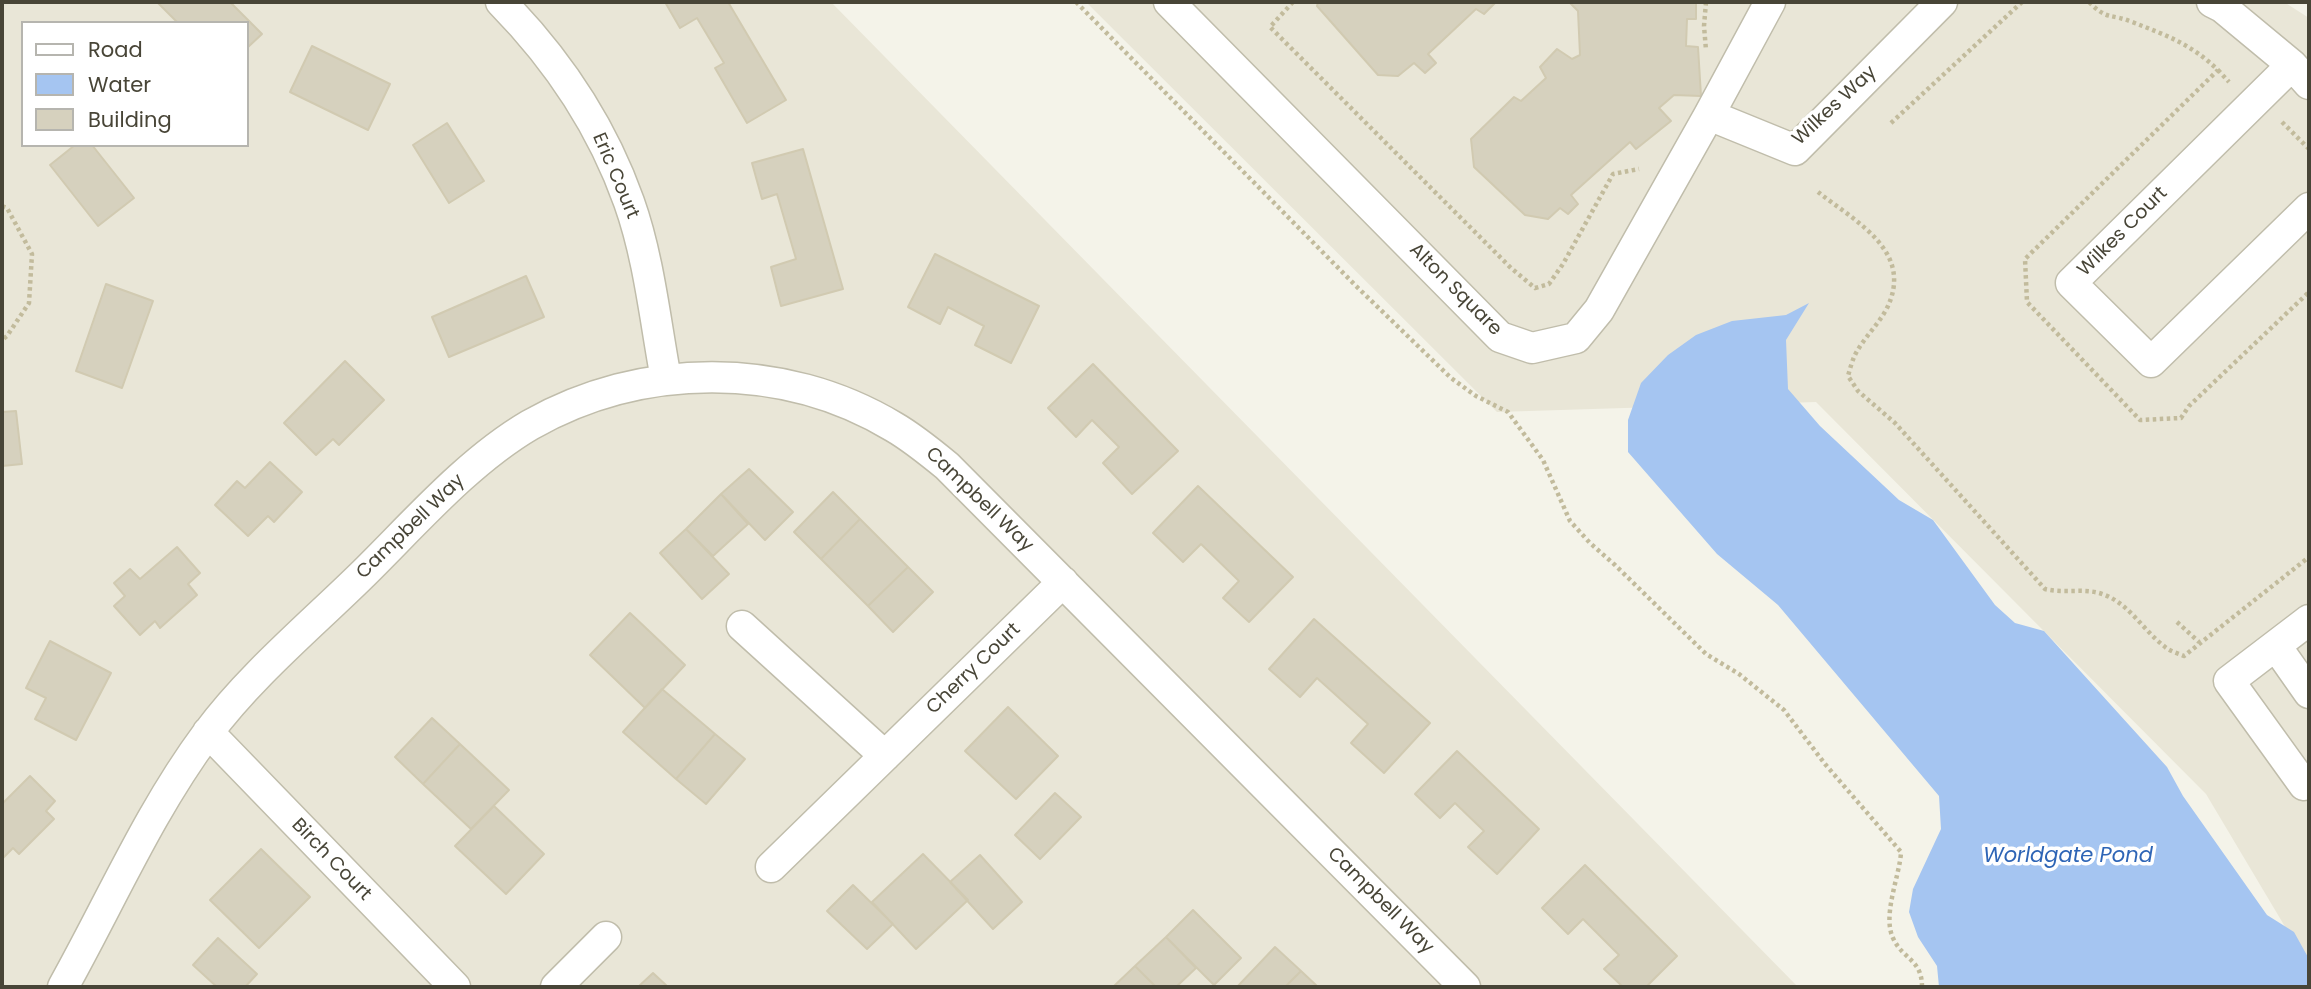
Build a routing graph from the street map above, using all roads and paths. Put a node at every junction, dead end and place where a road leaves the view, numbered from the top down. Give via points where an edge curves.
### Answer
1 (501, 2) edge
2 (1076, 2) edge
3 (1169, 2) edge
4 (1293, 2) edge
5 (1706, 2) edge
6 (1770, 2) edge
7 (1942, 2) edge
8 (2022, 2) edge
9 (2212, 2) edge
10 (1707, 57) dead end
11 (2301, 74) edge
12 (1709, 115) junction
13 (2276, 117) dead end
14 (1891, 123) dead end
15 (2309, 149) edge
16 (1647, 167) dead end
17 (1818, 192) dead end
18 (2, 206) edge
19 (2309, 208) edge
20 (2, 340) edge
21 (666, 379) junction
22 (2309, 557) edge
23 (1063, 582) junction
24 (2309, 620) edge
25 (2177, 622) dead end
26 (742, 626) dead end
27 (2199, 642) junction
28 (2276, 646) junction
29 (2309, 693) edge
30 (208, 732) junction
31 (885, 756) junction
32 (2309, 781) edge
33 (771, 867) dead end
34 (606, 937) dead end
35 (63, 987) edge
36 (455, 987) edge
37 (556, 987) edge
38 (1465, 987) edge
39 (1922, 987) edge

1 - 21 street, Eric Court via 574,89 611,155 643,252
2 - 39 path via 1451,378 1508,412 1543,460 1570,520 1590,543 1706,654 1784,710 1901,852 1893,886 1891,936 1922,973
3 - 12 street, Alton Square via 1500,337 1532,348 1576,338 1599,310
4 - 16 path via 1270,27 1535,288 1549,284 1563,264 1613,174
5 - 10 path
6 - 12 street, Alton Square
7 - 12 street, Wilkes Way via 1795,149
8 - 14 path
9 - 11 street
11 - 19 street, Wilkes Court via 2071,283 2151,362
13 - 15 path
17 - 27 path via 1878,239 1894,271 1886,310 1855,355 1848,376 1858,391 1895,423 2045,589 2107,596 2165,648 2184,656
18 - 20 path via 32,254 29,303
21 - 23 street, Campbell Way via 746,378 802,388 893,426 947,466
21 - 30 street, Campbell Way via 580,401 529,426 477,463 251,684
22 - 27 path
23 - 31 street, Cherry Court
23 - 38 street, Campbell Way
24 - 28 street
25 - 27 path
26 - 31 street
28 - 29 street
28 - 32 street via 2229,681 2304,785
30 - 35 street, Campbell Way via 167,792
30 - 36 street, Birch Court
31 - 33 street, Cherry Court
34 - 37 street

